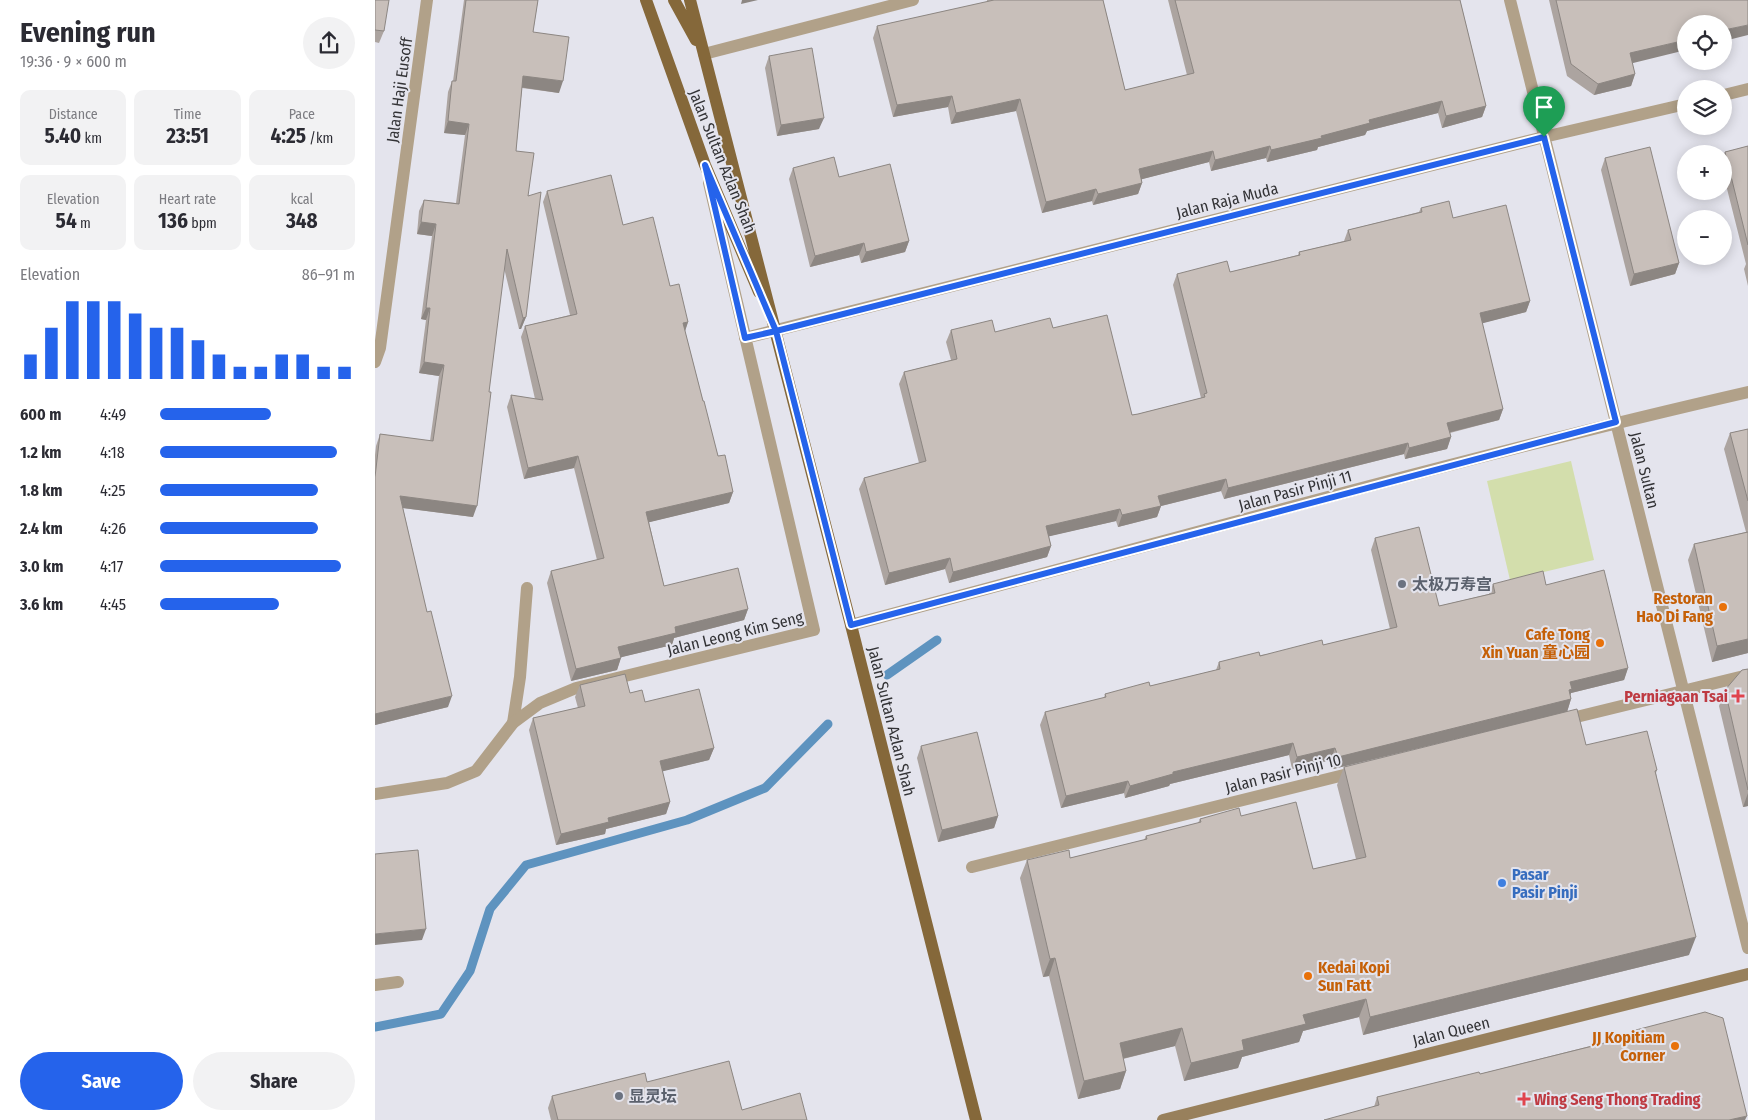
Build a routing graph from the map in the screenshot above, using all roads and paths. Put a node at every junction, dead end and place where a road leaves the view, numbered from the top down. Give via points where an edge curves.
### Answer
1 (427, 0) edge
2 (646, 0) edge
3 (674, 0) edge
4 (690, 0) edge
5 (913, 0) edge
6 (1510, 0) edge
7 (704, 54) junction
8 (1748, 89) edge
9 (1732, 93) edge
10 (1677, 106) edge
11 (1544, 137) junction
12 (705, 165) junction
13 (776, 331) junction
14 (745, 338) junction
15 (375, 362) edge
16 (1748, 392) edge
17 (1616, 422) junction
18 (527, 588) dead end
19 (851, 625) junction
20 (1748, 675) edge
21 (1683, 691) junction
22 (513, 723) junction
23 (1549, 724) edge
24 (1366, 769) edge
25 (375, 794) edge
26 (972, 867) dead end
27 (1748, 948) edge
28 (1748, 974) edge
29 (398, 982) dead end
30 (375, 984) edge
31 (976, 1120) edge
32 (1163, 1120) edge

1 - 15 street, Jalan Haji Eusoff via 380,348
2 - 12 main road, Jalan Sultan Azlan Shah
3 - 7 main road
4 - 7 main road, Jalan Sultan Azlan Shah
5 - 7 street
6 - 11 street, Jalan Sultan
7 - 13 main road, Jalan Sultan Azlan Shah
8 - 9 street
10 - 11 street, Jalan Raja Muda
11 - 13 street, Jalan Raja Muda
11 - 17 street, Jalan Sultan
12 - 13 main road, Jalan Sultan Azlan Shah
12 - 14 street, Jalan Leong Kim Seng
13 - 14 street, Jalan Raja Muda
13 - 19 main road, Jalan Sultan Azlan Shah
14 - 22 street, Jalan Leong Kim Seng via 814,630 576,688 540,703
16 - 17 street, Jalan Pasir Pinji 11
17 - 19 street, Jalan Pasir Pinji 11
17 - 21 street, Jalan Sultan
18 - 22 street
19 - 31 main road, Jalan Sultan Azlan Shah
20 - 21 street
21 - 23 street
21 - 27 street, Jalan Sultan
22 - 25 street, Jalan Leong Kim Seng via 475,771 447,783
24 - 26 street, Jalan Pasir Pinji 10
28 - 32 main road, Jalan Queen
29 - 30 street

